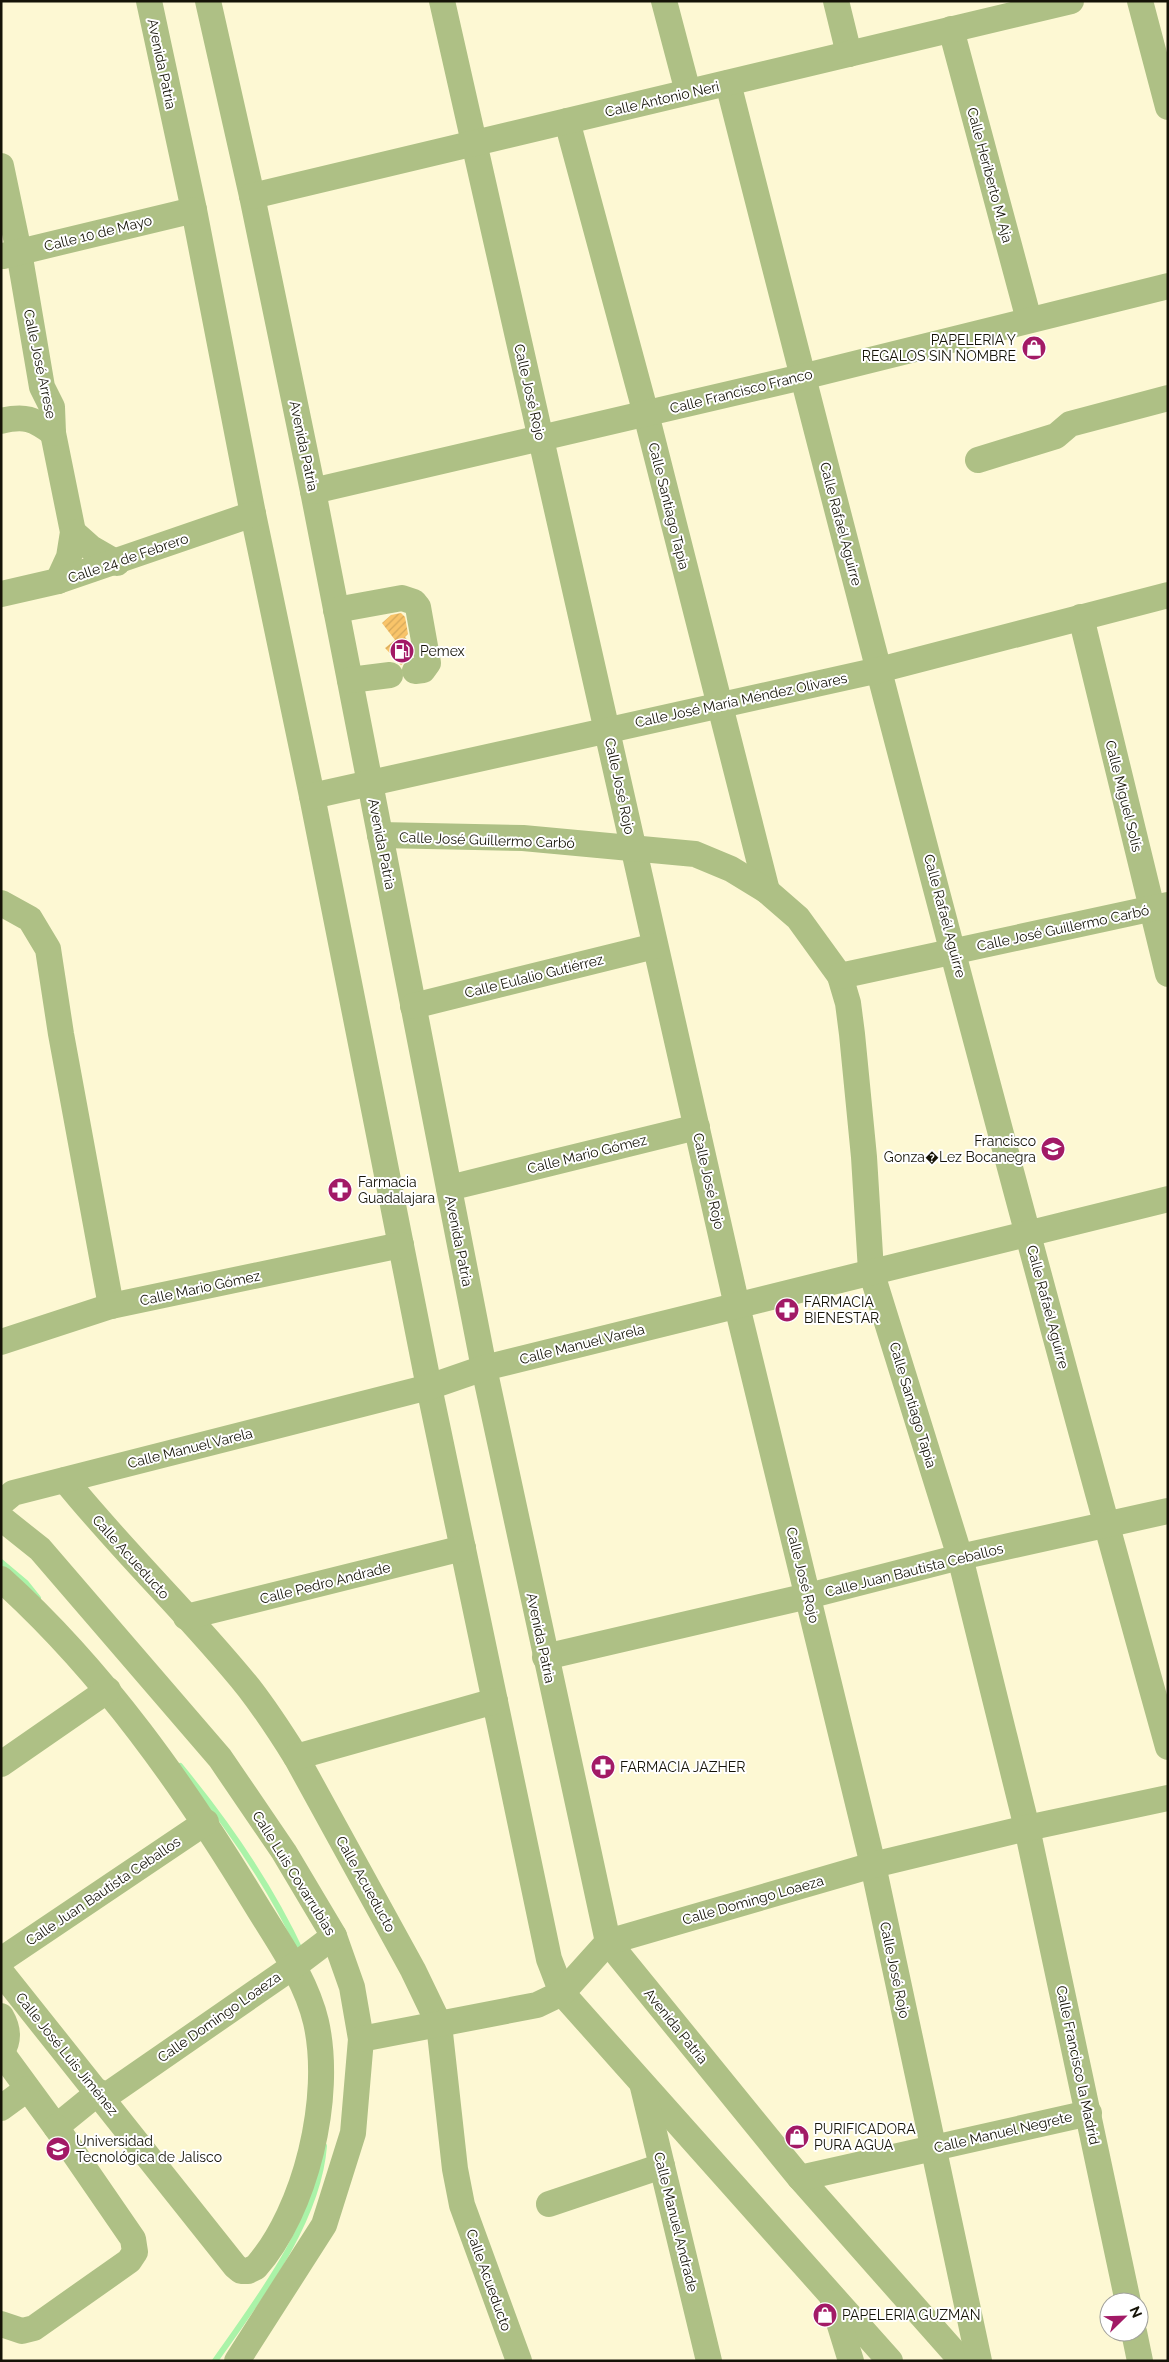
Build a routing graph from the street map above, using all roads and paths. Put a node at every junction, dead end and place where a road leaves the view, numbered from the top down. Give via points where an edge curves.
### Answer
1 (149, 1) edge
2 (208, 1) edge
3 (442, 1) edge
4 (664, 1) edge
5 (836, 1) edge
6 (1071, 1) edge
7 (1140, 1) edge
8 (1021, 7) edge
9 (952, 30) junction
10 (850, 54) junction
11 (728, 83) junction
12 (688, 92) junction
13 (1168, 107) edge
14 (567, 122) junction
15 (474, 143) junction
16 (1, 166) edge
17 (252, 196) junction
18 (194, 210) junction
19 (10, 254) edge
20 (1168, 286) edge
21 (1030, 320) junction
22 (802, 377) junction
23 (42, 387) junction
24 (1168, 398) edge
25 (646, 414) junction
26 (10, 419) edge
27 (54, 433) junction
28 (540, 440) junction
29 (978, 460) dead end
30 (313, 491) junction
31 (253, 514) junction
32 (74, 532) junction
33 (117, 563) junction
34 (58, 581) junction
35 (1, 594) edge
36 (1168, 595) edge
37 (336, 610) junction
38 (1081, 618) junction
39 (879, 670) junction
40 (415, 671) dead end
41 (390, 675) dead end
42 (350, 680) junction
43 (719, 705) junction
44 (608, 730) junction
45 (370, 783) junction
46 (312, 796) junction
47 (380, 836) junction
48 (633, 848) junction
49 (767, 891) junction
50 (1, 903) edge
51 (1160, 906) edge
52 (655, 946) junction
53 (954, 951) junction
54 (1168, 974) edge
55 (840, 976) junction
56 (413, 1006) junction
57 (696, 1127) junction
58 (449, 1188) junction
59 (1168, 1199) edge
60 (1028, 1234) junction
61 (401, 1245) junction
62 (871, 1271) junction
63 (111, 1306) junction
64 (737, 1306) junction
65 (1, 1342) edge
66 (484, 1368) junction
67 (429, 1386) junction
68 (65, 1480) junction
69 (5, 1493) edge
70 (1168, 1511) edge
71 (1, 1518) edge
72 (1106, 1525) junction
73 (463, 1548) junction
74 (40, 1549) junction
75 (960, 1557) junction
76 (1, 1579) edge
77 (808, 1596) junction
78 (186, 1617) junction
79 (544, 1657) junction
80 (108, 1690) junction
81 (495, 1701) junction
82 (1168, 1747) edge
83 (296, 1757) junction
84 (1, 1764) edge
85 (1168, 1798) edge
86 (206, 1822) junction
87 (1027, 1828) junction
88 (873, 1866) junction
89 (608, 1942) junction
90 (312, 1953) junction
91 (1, 1960) edge
92 (1, 1972) edge
93 (562, 1993) junction
94 (1, 2016) edge
95 (439, 2024) junction
96 (361, 2039) junction
97 (1, 2052) edge
98 (642, 2083) junction
99 (27, 2089) junction
100 (101, 2095) junction
101 (1, 2108) edge
102 (1089, 2113) junction
103 (56, 2127) junction
104 (934, 2148) junction
105 (662, 2166) junction
106 (800, 2178) junction
107 (549, 2204) dead end
108 (1126, 2292) edge
109 (830, 2293) junction
110 (1, 2324) edge
111 (1136, 2342) edge
112 (237, 2361) edge
113 (519, 2361) edge
114 (709, 2361) edge
115 (851, 2361) edge
116 (890, 2361) edge
117 (962, 2361) edge
118 (979, 2361) edge
119 (1140, 2361) edge

1 - 18 street, Avenida Patria
2 - 17 street, Avenida Patria
3 - 15 street, Calle José Rojo
4 - 12 street
5 - 10 street
6 - 8 street, Calle Antonio Neri
7 - 13 street
8 - 9 street, Calle Antonio Neri
9 - 10 street, Calle Antonio Neri
9 - 21 street, Calle Heriberto M. Aja
10 - 11 street, Calle Antonio Neri
11 - 12 street, Calle Antonio Neri
11 - 22 street, Calle Rafaél Aguirre
12 - 14 street, Calle Antonio Neri
14 - 15 street, Calle Antonio Neri
14 - 25 street, Calle Santiago Tapia
15 - 17 street, Calle Antonio Neri
15 - 28 street, Calle José Rojo
16 - 19 street, Calle José Arrese
17 - 30 street, Avenida Patria
18 - 19 street, Calle 10 de Mayo
18 - 31 street, Avenida Patria
19 - 23 street, Calle José Arrese
20 - 21 street, Calle Francisco Franco
21 - 22 street, Calle Francisco Franco
22 - 25 street, Calle Francisco Franco
22 - 39 street, Calle Rafaél Aguirre
23 - 26 street
23 - 27 street, Calle José Arrese via 52,407
24 - 29 street via 1070,424 1056,436
25 - 28 street, Calle Francisco Franco
25 - 43 street, Calle Santiago Tapia
26 - 27 street via 38,422
27 - 32 street, Calle José Arrese
28 - 30 street, Calle Francisco Franco
28 - 44 street, Calle José Rojo
30 - 37 street, Avenida Patria
31 - 33 street, Calle 24 de Febrero
31 - 46 street, Avenida Patria
32 - 33 street via 91,548
32 - 34 street, Calle José Arrese via 69,557
33 - 34 street, Calle 24 de Febrero
34 - 35 street, Calle 24 de Febrero
36 - 38 street, Calle José María Méndez Olivares
37 - 40 street via 402,598 414,602 418,608 428,663 423,670
37 - 42 street, Avenida Patria
38 - 39 street, Calle José María Méndez Olivares
38 - 51 street, Calle Miguel Solís
39 - 43 street, Calle José María Méndez Olivares
39 - 53 street, Calle Rafaél Aguirre
41 - 42 street
42 - 45 street, Avenida Patria
43 - 44 street, Calle José María Méndez Olivares
43 - 49 street, Calle Santiago Tapia
44 - 45 street, Calle José María Méndez Olivares
44 - 48 street, Calle José Rojo
45 - 46 street, Calle José María Méndez Olivares
45 - 47 street, Avenida Patria
46 - 61 street, Avenida Patria
47 - 48 street, Calle José Guillermo Carbó via 523,838
47 - 56 street, Avenida Patria
48 - 49 street, Calle José Guillermo Carbó via 695,854 731,869
48 - 52 street, Calle José Rojo
49 - 55 street, Calle José Guillermo Carbó via 798,918
50 - 63 street via 30,919 48,949
51 - 53 street, Calle José Guillermo Carbó
51 - 54 street, Calle Miguel Solís
52 - 56 street, Calle Eulalio Gutiérrez
52 - 57 street, Calle José Rojo
53 - 55 street, Calle José Guillermo Carbó
53 - 60 street, Calle Rafaél Aguirre
55 - 62 street, Calle Santiago Tapia via 848,1002 852,1034
56 - 58 street, Avenida Patria
57 - 58 street, Calle Mario Gómez
57 - 64 street, Calle José Rojo
58 - 66 street, Avenida Patria
59 - 60 street, Calle Manuel Varela
60 - 62 street, Calle Manuel Varela
60 - 72 street, Calle Rafaél Aguirre
61 - 63 street, Calle Mario Gómez
61 - 67 street, Avenida Patria
62 - 64 street, Calle Manuel Varela
62 - 75 street, Calle Santiago Tapia
63 - 65 street, Calle Mario Gómez
64 - 66 street, Calle Manuel Varela
64 - 77 street, Calle José Rojo
66 - 67 street, Calle Manuel Varela
66 - 79 street, Avenida Patria
67 - 68 street, Calle Manuel Varela
67 - 73 street, Avenida Patria
68 - 69 street, Calle Manuel Varela
68 - 78 street, Calle Acueducto via 103,1527
69 - 74 street, Calle Luis Covarrubias
70 - 72 street, Calle Juan Bautista Ceballos
71 - 74 street, Calle Luis Covarrubias
72 - 75 street, Calle Juan Bautista Ceballos
72 - 82 street, Calle Rafaél Aguirre
73 - 78 street, Calle Pedro Andrade
73 - 81 street, Avenida Patria
74 - 90 street, Calle Luis Covarrubias via 220,1758 284,1852
75 - 77 street, Calle Juan Bautista Ceballos
75 - 87 street, Calle Santiago Tapia
76 - 80 street via 35,1609
77 - 79 street, Calle Juan Bautista Ceballos
77 - 88 street, Calle José Rojo
78 - 83 street, Calle Acueducto via 249,1688
79 - 89 street, Avenida Patria
80 - 84 street
80 - 86 street
81 - 83 street
81 - 93 street, Avenida Patria via 549,1959
83 - 95 street, Calle Acueducto via 419,1980
85 - 87 street, Calle Domingo Loaeza
86 - 90 street
86 - 91 street, Calle Juan Bautista Ceballos
87 - 88 street, Calle Domingo Loaeza
87 - 102 street, Calle Francisco la Madrid
88 - 89 street, Calle Domingo Loaeza
88 - 104 street, Calle José Rojo
89 - 93 street
89 - 106 street, Avenida Patria
90 - 96 street, Calle Luis Covarrubias via 352,1987
90 - 100 street, Calle Domingo Loaeza
90 - 100 street, Calle José Luis Jiménez via 312,2009 321,2065 306,2176 288,2219 256,2267 241,2271 235,2266
92 - 100 street, Calle José Luis Jiménez
93 - 95 street via 537,2005
93 - 98 street, Avenida Patria
94 - 97 street via 8,2032
95 - 96 street
95 - 113 street, Calle Acueducto via 462,2205
96 - 112 street, Calle Luis Covarrubias via 353,2133 324,2225
97 - 99 street
98 - 105 street, Calle Manuel Andrade
98 - 109 street, Avenida Patria
99 - 101 street
99 - 103 street
100 - 103 street, Calle Domingo Loaeza
102 - 104 street, Calle Manuel Negrete
102 - 108 street, Calle Francisco la Madrid
103 - 110 street via 133,2239 135,2252 129,2261 34,2328 22,2331
104 - 106 street, Calle Manuel Negrete
104 - 118 street, Calle José Rojo
105 - 107 street
105 - 114 street, Calle Manuel Andrade
106 - 117 street, Avenida Patria
109 - 115 street
109 - 116 street, Avenida Patria
111 - 119 street

